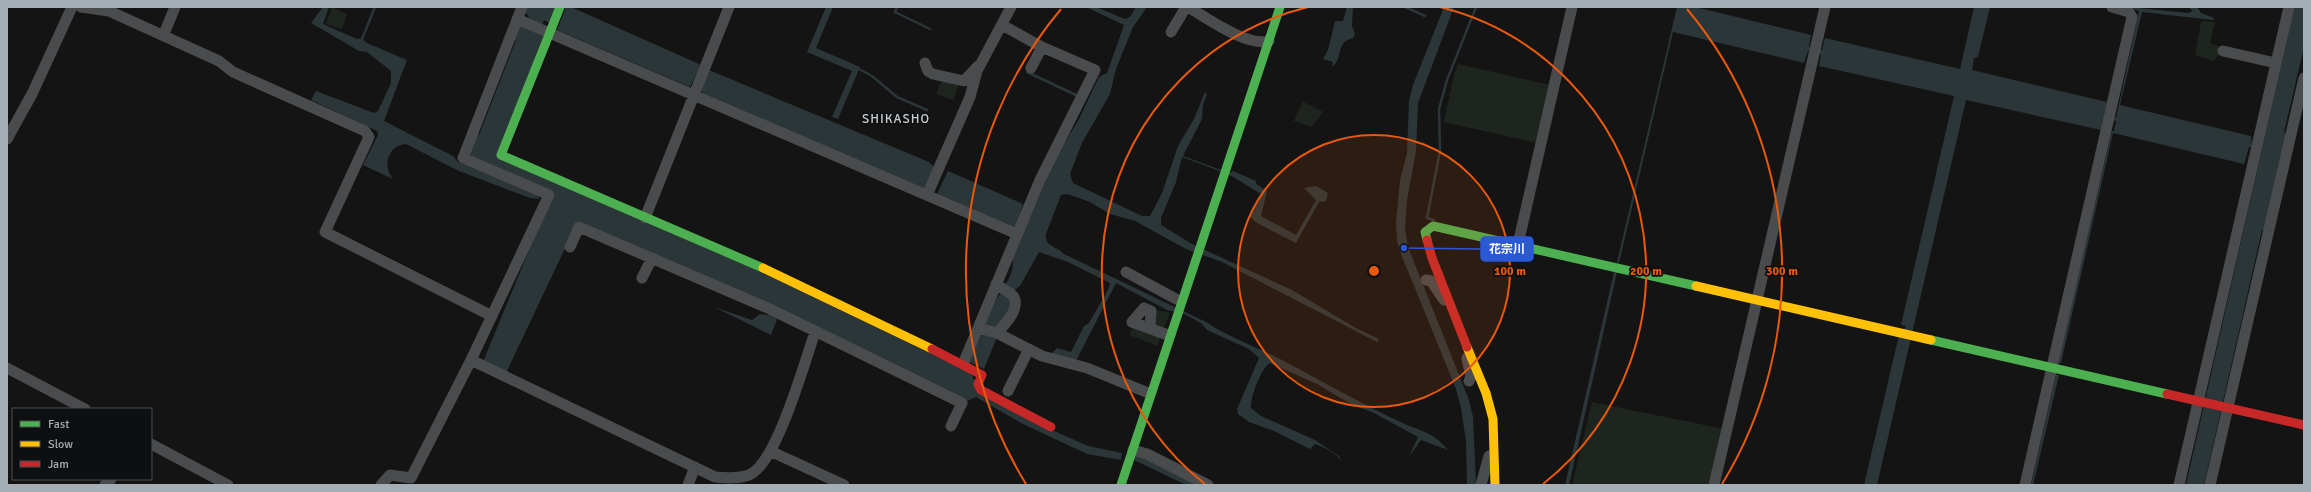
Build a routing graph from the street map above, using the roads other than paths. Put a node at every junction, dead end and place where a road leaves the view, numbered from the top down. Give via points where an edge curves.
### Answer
1 (72, 7) edge
2 (81, 7) edge
3 (175, 7) edge
4 (522, 7) edge
5 (560, 7) edge
6 (729, 7) edge
7 (1011, 7) edge
8 (1187, 7) edge
9 (1280, 7) edge
10 (1572, 7) edge
11 (1825, 7) edge
12 (2112, 7) edge
13 (2289, 7) edge
14 (520, 20) junction
15 (1002, 25) junction
16 (547, 32) junction
17 (1171, 32) dead end
18 (164, 34) junction
19 (1269, 41) junction
20 (1042, 47) junction
21 (2223, 51) dead end
22 (983, 61) junction
23 (925, 63) dead end
24 (2276, 63) junction
25 (1031, 68) dead end
26 (2304, 78) edge
27 (694, 95) junction
28 (7, 139) edge
29 (927, 195) junction
30 (644, 218) junction
31 (1017, 234) junction
32 (1518, 244) junction
33 (570, 247) dead end
34 (652, 258) junction
35 (1126, 272) dead end
36 (642, 278) dead end
37 (1426, 280) dead end
38 (996, 284) junction
39 (1757, 299) junction
40 (1176, 300) dead end
41 (1449, 300) junction
42 (492, 316) junction
43 (978, 328) junction
44 (1150, 328) dead end
45 (815, 332) junction
46 (997, 333) junction
47 (1170, 335) junction
48 (1468, 348) junction
49 (1029, 349) junction
50 (473, 361) junction
51 (963, 364) junction
52 (2052, 367) junction
53 (7, 368) edge
54 (1469, 381) dead end
55 (1008, 391) dead end
56 (1146, 392) dead end
57 (2202, 402) junction
58 (2226, 407) junction
59 (83, 408) edge
60 (2304, 425) edge
61 (951, 426) dead end
62 (1051, 427) dead end
63 (152, 445) edge
64 (1132, 450) junction
65 (770, 451) junction
66 (1490, 456) dead end
67 (695, 467) junction
68 (228, 485) edge
69 (381, 485) edge
70 (688, 485) edge
71 (844, 485) edge
72 (1121, 485) edge
73 (1208, 485) edge
74 (1481, 485) edge
75 (1495, 485) edge
76 (1714, 485) edge
77 (2025, 485) edge
78 (2179, 485) edge
79 (2210, 485) edge

1 - 28 street via 32,94
2 - 18 street via 109,11
3 - 18 street
4 - 14 street
5 - 16 street
6 - 27 street
7 - 15 street
8 - 17 street
8 - 19 street via 1233,33 1261,43
9 - 19 street
10 - 32 street
11 - 39 street
12 - 52 street via 2129,12 2132,17
13 - 24 street
14 - 16 street
14 - 42 street via 463,158 549,195
15 - 20 street
15 - 22 street
16 - 27 street
16 - 30 street via 501,155
18 - 42 street via 219,61 233,72 365,131 369,137 325,232
19 - 47 street
20 - 25 street
20 - 31 street via 1095,70 1040,180
21 - 24 street
22 - 23 street via 964,81 932,74
22 - 29 street
24 - 57 street
26 - 58 street
27 - 29 street
27 - 30 street
29 - 31 street
30 - 51 street via 777,274
31 - 38 street
32 - 39 street
32 - 41 street via 1433,226 1429,228 1425,232 1432,258
33 - 34 street via 579,227
34 - 36 street
34 - 45 street via 770,309
35 - 40 street
37 - 41 street via 1431,281 1444,300
38 - 43 street
38 - 46 street via 1015,300 1012,316
39 - 52 street
39 - 76 street
41 - 48 street
42 - 50 street
43 - 46 street
43 - 51 street
44 - 47 street
45 - 61 street via 962,403
45 - 65 street via 785,418
46 - 49 street
47 - 64 street
48 - 54 street via 1471,377
48 - 75 street via 1486,393 1493,419
49 - 55 street
49 - 56 street via 1042,356 1087,368
50 - 67 street
50 - 69 street via 411,478 390,475
51 - 62 street via 982,375 978,384 981,390
52 - 57 street
52 - 77 street
53 - 59 street
57 - 58 street
57 - 78 street
58 - 60 street
58 - 79 street
63 - 68 street
64 - 72 street
64 - 73 street via 1147,454
65 - 67 street via 761,467 750,475 716,477
65 - 71 street
66 - 74 street
67 - 70 street

